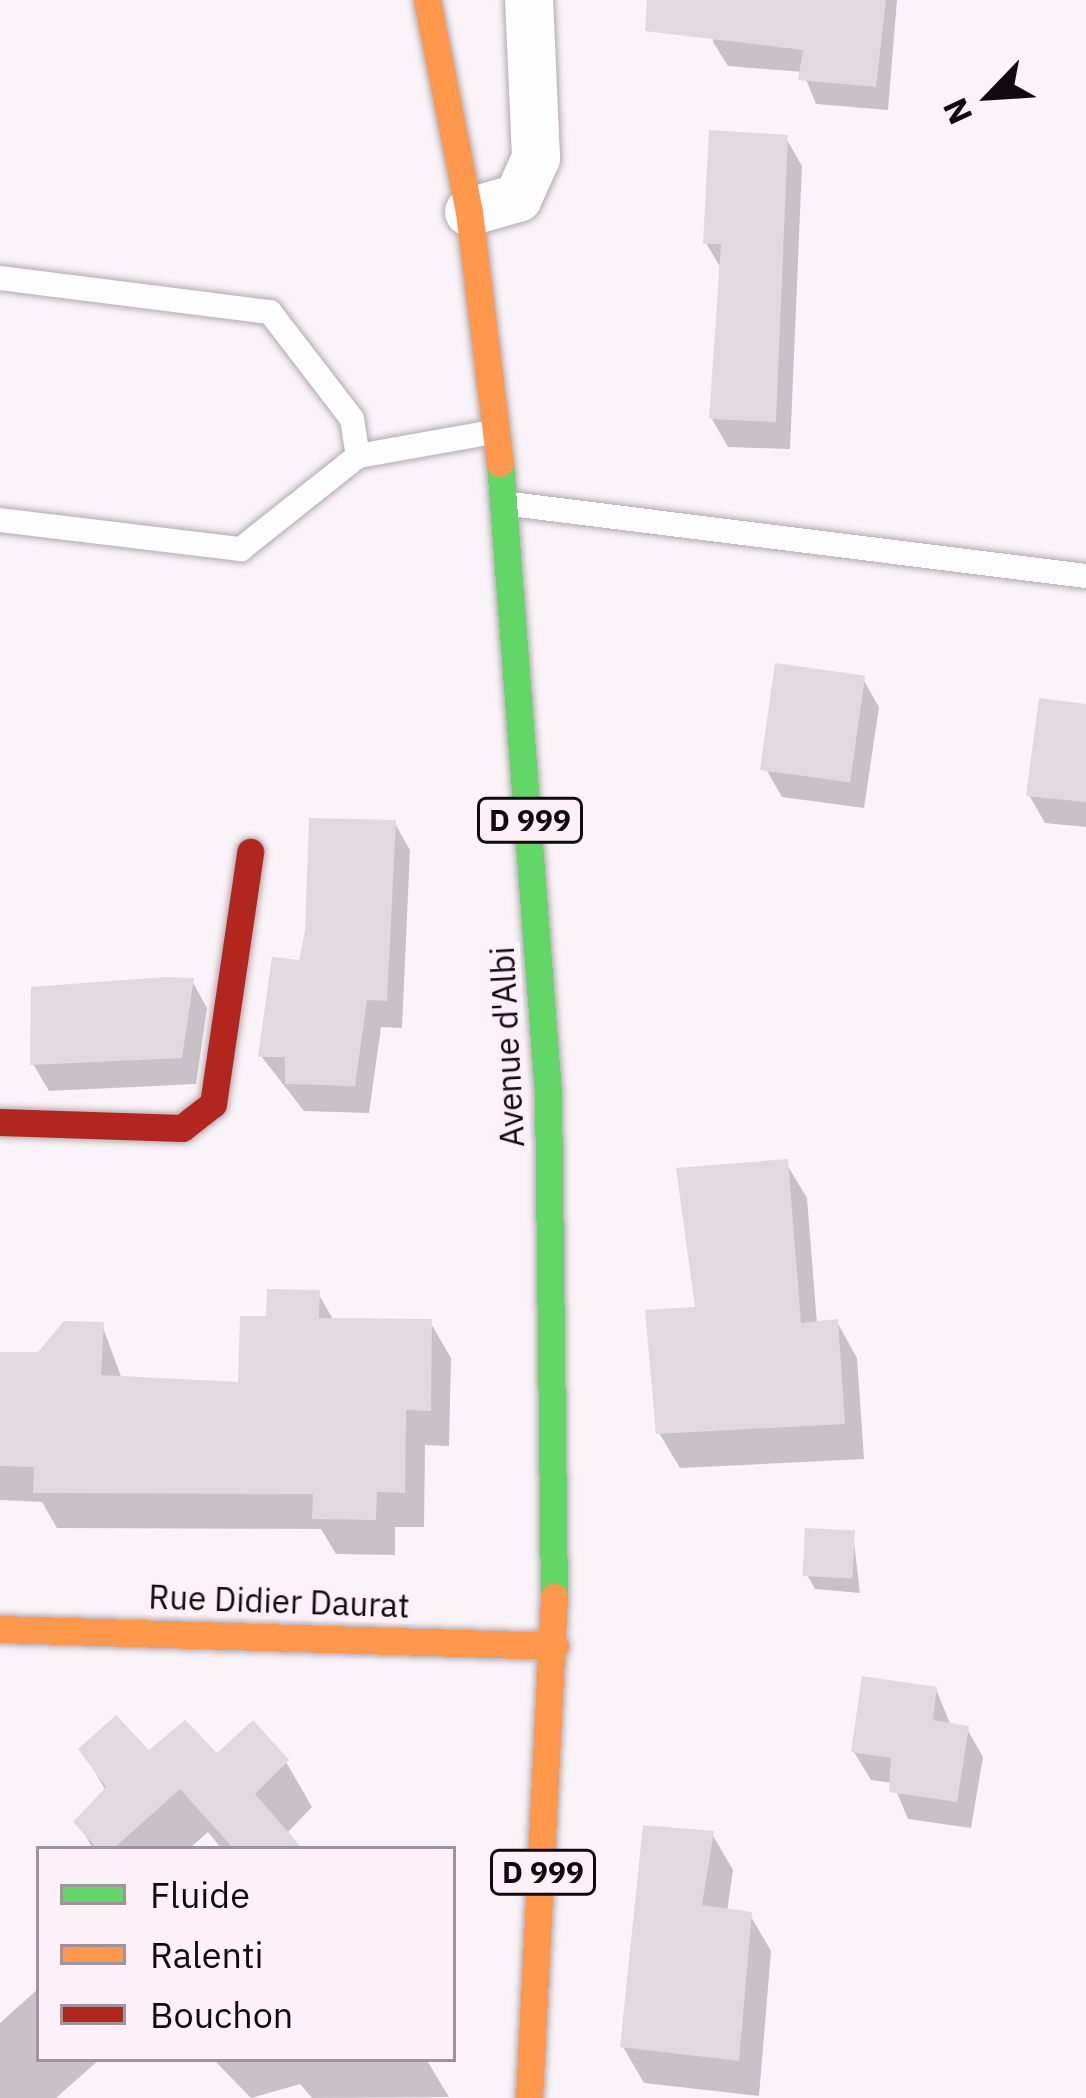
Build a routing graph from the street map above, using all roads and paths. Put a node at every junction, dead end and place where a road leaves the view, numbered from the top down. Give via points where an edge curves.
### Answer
1 (427, 0) edge
2 (530, 0) edge
3 (469, 212) junction
4 (0, 278) edge
5 (495, 432) junction
6 (358, 456) junction
7 (505, 503) junction
8 (0, 520) edge
9 (1086, 576) edge
10 (250, 852) dead end
11 (0, 1122) edge
12 (0, 1629) edge
13 (555, 1646) junction
14 (529, 2098) edge

1 - 3 main road, Avenue d'Albi / D 999
2 - 3 street via 536,158 518,198
3 - 5 main road, Avenue d'Albi / D 999
4 - 6 lane via 270,312 352,419
5 - 6 lane
5 - 7 main road, Avenue d'Albi / D 999
6 - 8 lane via 241,549
7 - 9 lane
7 - 13 main road, Avenue d'Albi / D 999 via 548,1092
10 - 11 main road via 213,1105 182,1128
12 - 13 main road, Rue Didier Daurat
13 - 14 main road, Avenue d'Albi / D 999

